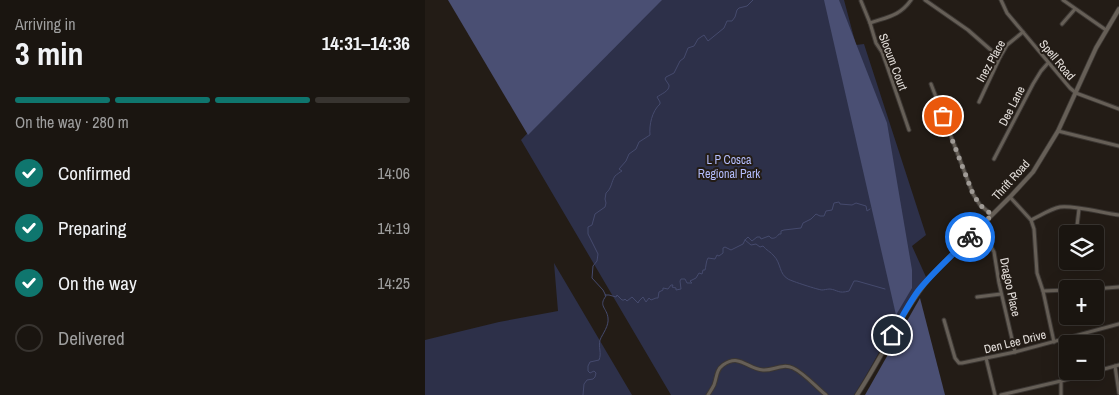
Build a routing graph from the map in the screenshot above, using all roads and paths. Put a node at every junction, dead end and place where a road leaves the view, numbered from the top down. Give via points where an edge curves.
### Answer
1 (911, 0) edge
2 (925, 0) edge
3 (1001, 0) edge
4 (1063, 0) edge
5 (861, 1) edge
6 (1075, 9) junction
7 (1119, 10) edge
8 (870, 23) junction
9 (1062, 24) dead end
10 (1106, 30) junction
11 (1023, 32) junction
12 (1000, 57) junction
13 (1048, 63) junction
14 (931, 84) dead end
15 (1076, 93) junction
16 (979, 102) dead end
17 (1119, 109) edge
18 (909, 130) dead end
19 (1058, 131) junction
20 (1119, 146) edge
21 (994, 159) dead end
22 (1010, 198) junction
23 (1079, 209) junction
24 (992, 215) junction
25 (1119, 215) edge
26 (1031, 220) junction
27 (1077, 225) edge
28 (978, 230) junction
29 (1119, 288) edge
30 (1104, 289) edge
31 (1059, 290) edge
32 (1043, 291) junction
33 (1001, 294) junction
34 (977, 297) dead end
35 (944, 320) dead end
36 (1119, 324) edge
37 (1054, 342) junction
38 (1015, 352) junction
39 (986, 358) junction
40 (1117, 365) edge
41 (1061, 381) junction
42 (1119, 393) edge
43 (708, 395) edge
44 (826, 395) edge
45 (857, 395) edge
46 (995, 395) edge
47 (1001, 395) edge
48 (1061, 395) edge

1 - 8 street via 899,13
2 - 12 street via 969,30
3 - 11 street, Spell Road
4 - 6 street
5 - 8 street, Slocum Court
6 - 9 street
6 - 10 street
7 - 10 street, Thrift Road
8 - 18 street, Slocum Court
10 - 15 street, Thrift Road
11 - 12 street, Inez Place via 1009,42
11 - 13 street, Spell Road
12 - 16 street, Inez Place
13 - 15 street, Spell Road
13 - 21 street, Dee Lane via 1033,84
14 - 24 street via 973,194
15 - 17 street, Spell Road
15 - 19 street, Thrift Road
19 - 20 street
19 - 22 street, Thrift Road via 1041,161
22 - 24 street, Thrift Road
22 - 26 street
23 - 25 street
23 - 26 street via 1058,208
23 - 27 street
24 - 28 street, Thrift Road
26 - 32 street
28 - 33 street, Dragoo Place via 993,249
28 - 45 street, Thrift Road via 919,290
29 - 30 street
31 - 32 street
32 - 37 street
33 - 34 street
33 - 38 street, Dragoo Place
35 - 39 street, Den Lee Drive via 958,362
36 - 37 street, Den Lee Drive
37 - 38 street, Den Lee Drive
38 - 39 street, Den Lee Drive
39 - 46 street
40 - 41 street
40 - 42 street
41 - 47 street
41 - 48 street
43 - 44 street via 718,369 735,361 762,370 791,367

